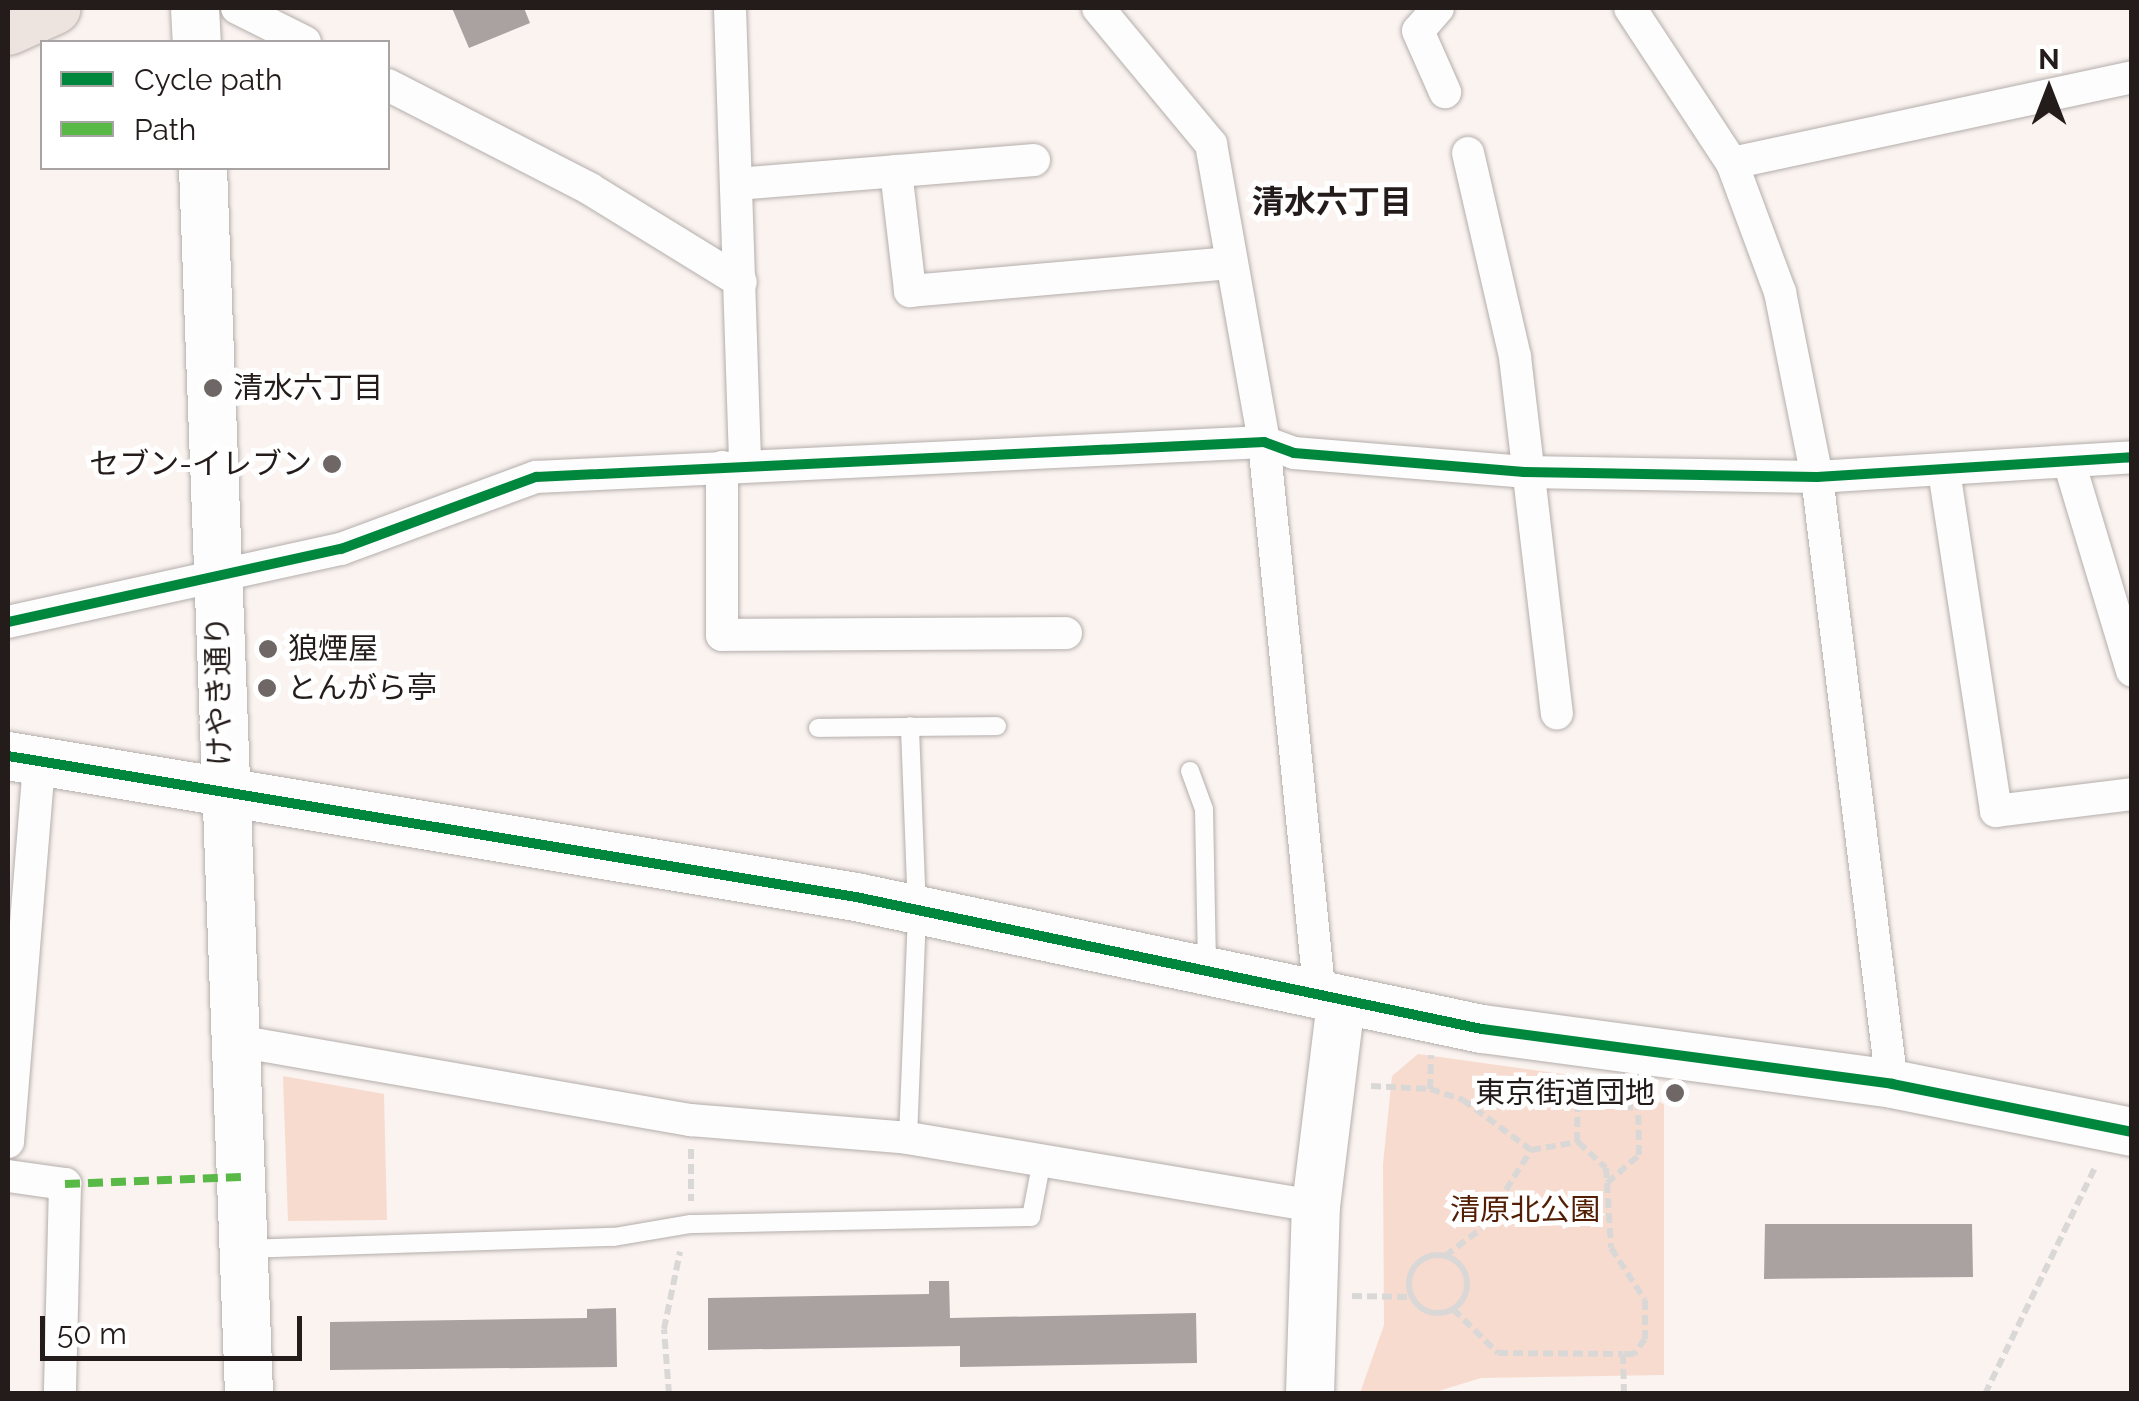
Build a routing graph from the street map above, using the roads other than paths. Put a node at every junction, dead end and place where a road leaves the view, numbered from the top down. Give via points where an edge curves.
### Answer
1 (54, 8) edge
2 (196, 8) edge
3 (236, 8) edge
4 (730, 8) edge
5 (1098, 8) edge
6 (1438, 8) edge
7 (1630, 8) edge
8 (8, 28) edge
9 (197, 40) edge
10 (301, 40) edge
11 (2132, 77) edge
12 (390, 86) edge
13 (1446, 92) dead end
14 (1468, 152) dead end
15 (1034, 160) dead end
16 (1732, 163) junction
17 (203, 170) edge
18 (896, 171) junction
19 (737, 184) junction
20 (1229, 263) junction
21 (742, 282) junction
22 (1264, 442) junction
23 (2132, 456) edge
24 (2070, 462) junction
25 (734, 466) junction
26 (1944, 471) junction
27 (1524, 472) junction
28 (1817, 478) junction
29 (218, 574) junction
30 (8, 622) edge
31 (1066, 633) dead end
32 (2132, 671) edge
33 (1556, 714) dead end
34 (910, 726) junction
35 (997, 726) dead end
36 (818, 728) dead end
37 (23, 758) edge
38 (1190, 771) dead end
39 (2132, 794) edge
40 (221, 797) junction
41 (917, 910) junction
42 (1207, 972) junction
43 (1331, 1000) junction
44 (237, 1041) junction
45 (1892, 1084) junction
46 (2123, 1130) edge
47 (908, 1138) junction
48 (8, 1142) edge
49 (1042, 1160) junction
50 (8, 1176) edge
51 (1316, 1206) junction
52 (243, 1249) junction
53 (60, 1394) edge
54 (250, 1394) edge
55 (1310, 1394) edge

1 - 8 main road
2 - 9 street
3 - 10 street
4 - 19 street
5 - 20 street via 1211,144
6 - 13 street via 1418,31
7 - 16 street
11 - 16 street
12 - 21 street via 590,189
14 - 27 street via 1515,357
15 - 18 street
16 - 28 street via 1780,292
17 - 29 street, けやき通り
18 - 19 street
18 - 20 street via 910,292
19 - 21 street
20 - 22 street
21 - 25 street
22 - 25 street
22 - 27 street via 1294,454
22 - 43 street
23 - 24 street
24 - 26 street
24 - 32 street
25 - 29 street via 536,478 341,549
25 - 31 street via 722,636
26 - 28 street
26 - 39 street via 1996,812
27 - 28 street
27 - 33 street
28 - 45 street
29 - 30 street
29 - 40 street, けやき通り
34 - 35 lane
34 - 36 lane
34 - 41 lane
37 - 40 street
37 - 48 street
38 - 42 lane via 1204,808
40 - 41 street
40 - 44 street, けやき通り
41 - 42 street
41 - 47 lane
42 - 43 street
43 - 45 street via 1637,1052
43 - 51 street via 1331,1084
44 - 47 street via 691,1120
44 - 52 street, けやき通り
45 - 46 street
47 - 49 street
49 - 51 street
49 - 52 lane via 1032,1217 691,1224 614,1237
50 - 53 street via 65,1184
51 - 55 street
52 - 54 street, けやき通り

